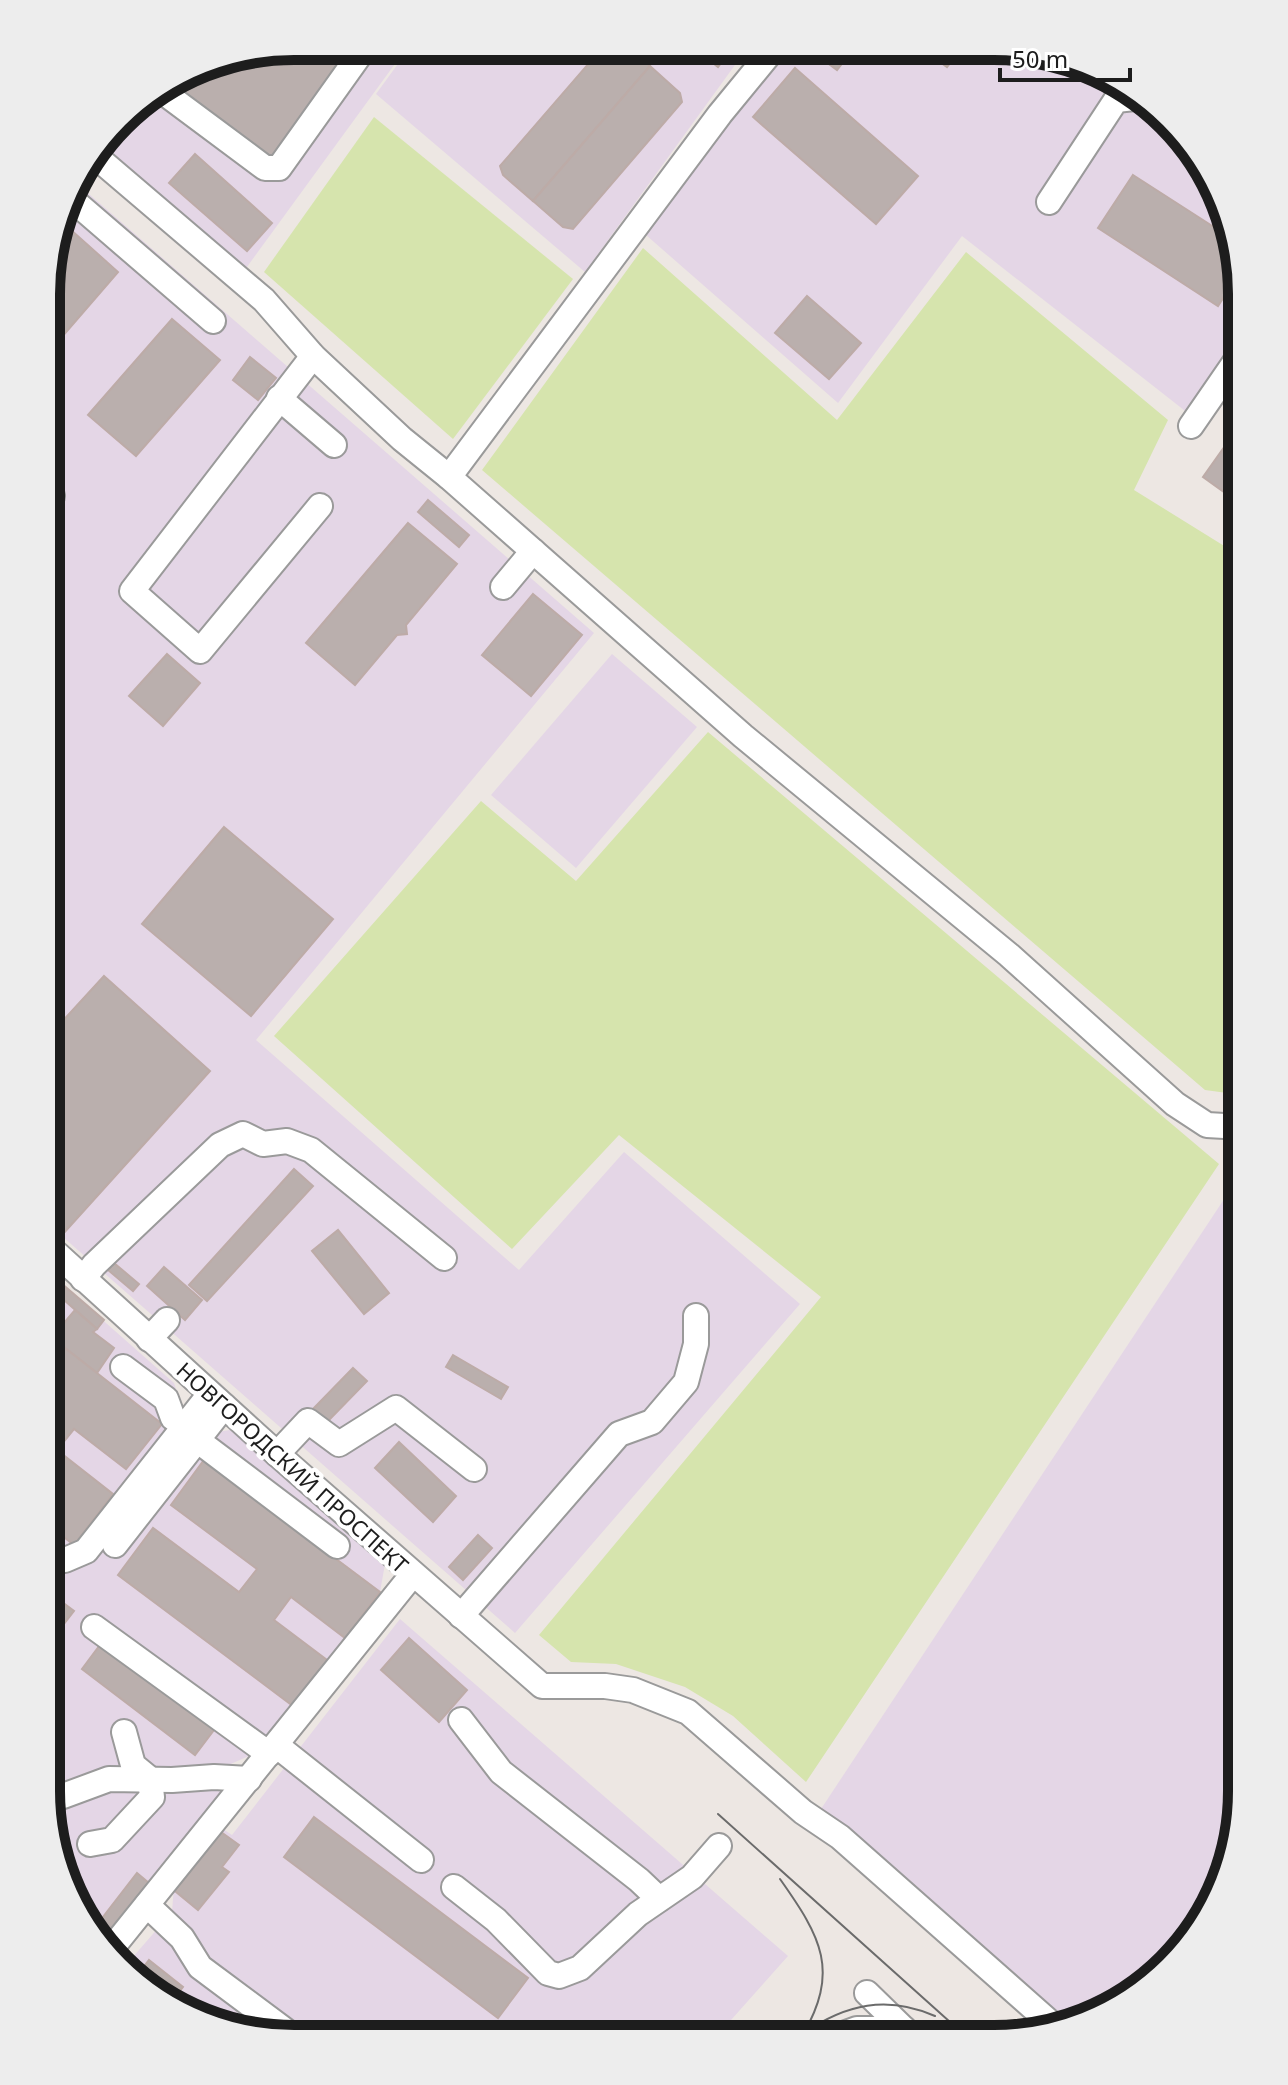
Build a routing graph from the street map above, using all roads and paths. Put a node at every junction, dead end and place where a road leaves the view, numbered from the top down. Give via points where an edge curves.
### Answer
1 (356, 60) edge
2 (764, 60) edge
3 (169, 96) edge
4 (1124, 99) edge
5 (101, 161) edge
6 (1049, 202) dead end
7 (78, 204) edge
8 (213, 321) dead end
9 (313, 356) junction
10 (1228, 372) edge
11 (279, 398) junction
12 (1191, 426) dead end
13 (334, 445) dead end
14 (449, 477) junction
15 (320, 506) dead end
16 (533, 551) junction
17 (503, 587) dead end
18 (1227, 1126) edge
19 (60, 1257) edge
20 (444, 1258) dead end
21 (83, 1279) junction
22 (696, 1316) dead end
23 (167, 1320) dead end
24 (149, 1339) junction
25 (123, 1367) dead end
26 (217, 1400) junction
27 (190, 1432) junction
28 (277, 1454) junction
29 (474, 1469) dead end
30 (115, 1545) dead end
31 (337, 1546) dead end
32 (60, 1559) edge
33 (413, 1574) junction
34 (461, 1616) junction
35 (94, 1627) dead end
36 (461, 1720) dead end
37 (124, 1732) dead end
38 (272, 1749) junction
39 (150, 1779) junction
40 (249, 1779) junction
41 (60, 1796) edge
42 (90, 1844) dead end
43 (719, 1846) dead end
44 (421, 1860) dead end
45 (454, 1887) dead end
46 (659, 1899) junction
47 (147, 1905) junction
48 (116, 1943) edge
49 (867, 1993) dead end
50 (1046, 2019) edge
51 (276, 2024) edge
52 (900, 2025) edge

1 - 3 street via 279,168 265,168
2 - 14 street
4 - 6 street via 1116,100
5 - 9 street via 264,300
7 - 8 street
9 - 11 street
9 - 14 street
10 - 12 street
11 - 13 street
11 - 15 street via 132,591 200,651
14 - 16 street
16 - 17 street
16 - 18 street via 743,736 1009,955 1175,1104 1207,1125
19 - 21 street, НОВГОРОДСКИЙ ПРОСПЕКТ
20 - 21 street via 311,1150 287,1141 263,1144 243,1134 220,1145
21 - 24 street, НОВГОРОДСКИЙ ПРОСПЕКТ
22 - 34 street via 696,1344 686,1382 652,1422 619,1434
23 - 24 street
24 - 26 street, НОВГОРОДСКИЙ ПРОСПЕКТ
25 - 27 street via 166,1399 173,1418
26 - 27 street
26 - 28 street, НОВГОРОДСКИЙ ПРОСПЕКТ
27 - 30 street
27 - 31 street
27 - 32 street via 86,1551
28 - 29 street via 308,1421 339,1444 396,1408
28 - 33 street, НОВГОРОДСКИЙ ПРОСПЕКТ
33 - 34 street, НОВГОРОДСКИЙ ПРОСПЕКТ
33 - 38 street
34 - 50 street, НОВГОРОДСКИЙ ПРОСПЕКТ via 542,1686 633,1690 688,1712 803,1812 840,1837
35 - 38 street
36 - 46 street via 501,1772
37 - 39 street via 133,1765
38 - 40 street
38 - 44 street
39 - 40 street
39 - 41 street via 109,1779
39 - 42 street via 152,1797 128,1825 112,1840
40 - 47 street
43 - 46 street via 692,1877
45 - 46 street via 496,1920 548,1973 559,1976 580,1968
47 - 48 street
47 - 51 street via 182,1938 200,1967
49 - 52 street

